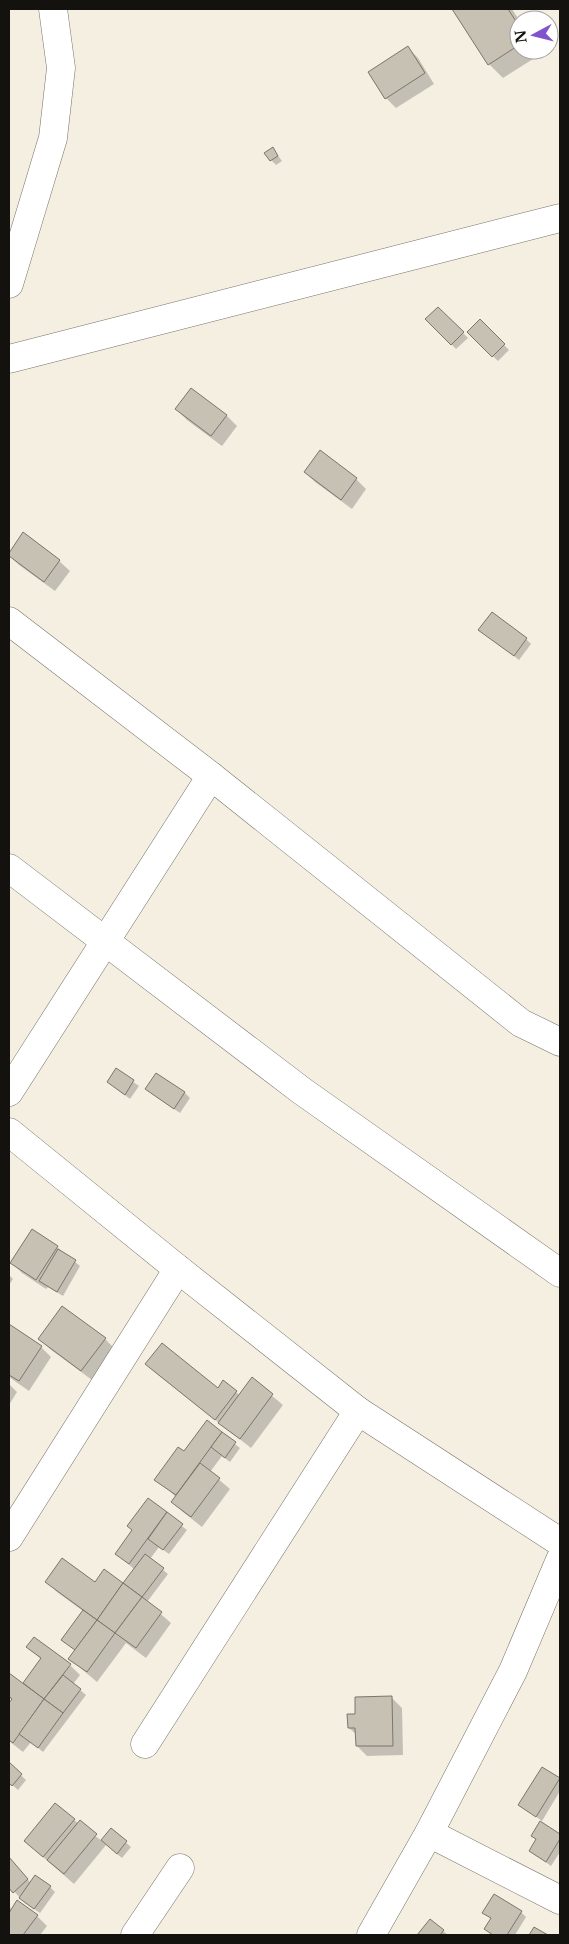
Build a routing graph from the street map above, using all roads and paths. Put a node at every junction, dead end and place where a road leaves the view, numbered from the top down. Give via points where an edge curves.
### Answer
1 (53, 9) edge
2 (560, 218) edge
3 (9, 284) edge
4 (9, 359) edge
5 (9, 621) edge
6 (211, 776) junction
7 (9, 868) edge
8 (105, 941) junction
9 (560, 1042) edge
10 (9, 1092) edge
11 (9, 1132) edge
12 (178, 1270) junction
13 (560, 1273) edge
14 (358, 1411) junction
15 (9, 1537) edge
16 (560, 1542) edge
17 (560, 1560) edge
18 (145, 1744) dead end
19 (429, 1833) junction
20 (180, 1868) dead end
21 (560, 1900) edge
22 (135, 1935) edge
23 (372, 1935) edge

1 - 3 street via 61,68 53,138
2 - 4 street
5 - 6 street
6 - 8 street
6 - 9 street via 521,1023
7 - 8 street
8 - 10 street
8 - 13 street via 302,1091
11 - 12 street
12 - 14 street
12 - 15 street
14 - 16 street
14 - 18 street
17 - 19 street via 513,1671
19 - 21 street
19 - 23 street
20 - 22 street

